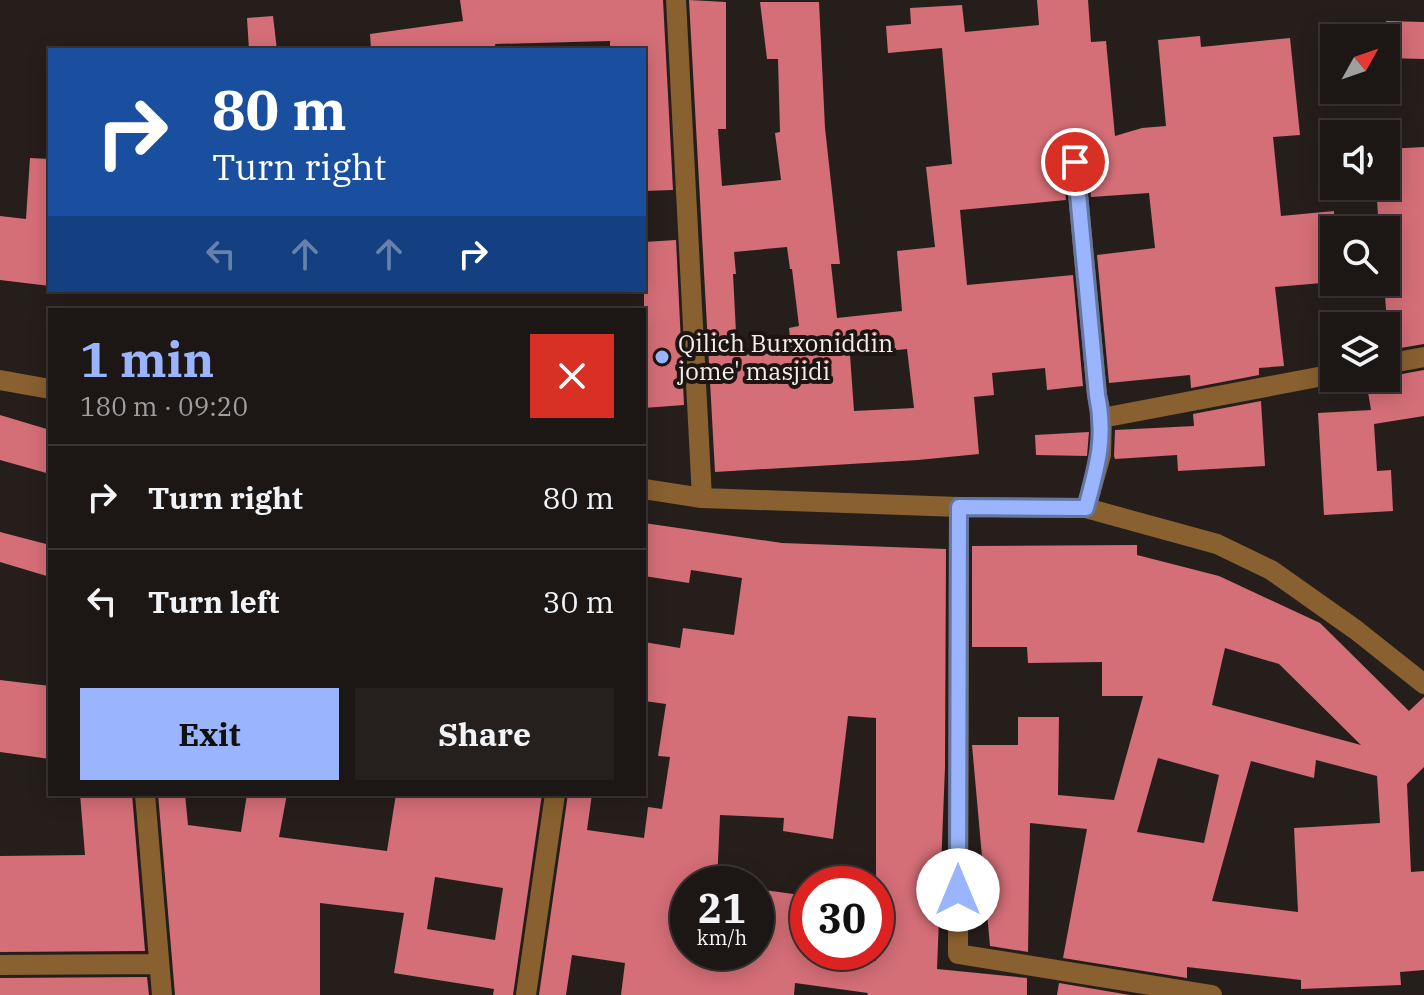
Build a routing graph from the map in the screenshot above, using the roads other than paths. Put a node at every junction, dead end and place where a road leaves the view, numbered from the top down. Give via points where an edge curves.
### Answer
1 (676, 0) edge
2 (1075, 162) dead end
3 (1424, 357) edge
4 (1400, 361) edge
5 (1320, 377) edge
6 (0, 380) edge
7 (48, 389) edge
8 (1102, 418) junction
9 (646, 489) edge
10 (702, 498) junction
11 (959, 507) junction
12 (1086, 508) junction
13 (1424, 684) edge
14 (145, 796) edge
15 (555, 796) edge
16 (159, 964) junction
17 (0, 965) edge
18 (162, 995) edge
19 (526, 995) edge
20 (1212, 995) edge

1 - 10 street
2 - 8 street
3 - 4 street
5 - 8 street
6 - 7 street
8 - 12 street via 1101,455
9 - 10 street
10 - 11 street
11 - 12 street
11 - 20 street via 958,954
12 - 13 street via 1217,544 1271,570
14 - 16 street
15 - 19 street
16 - 17 street
16 - 18 street

